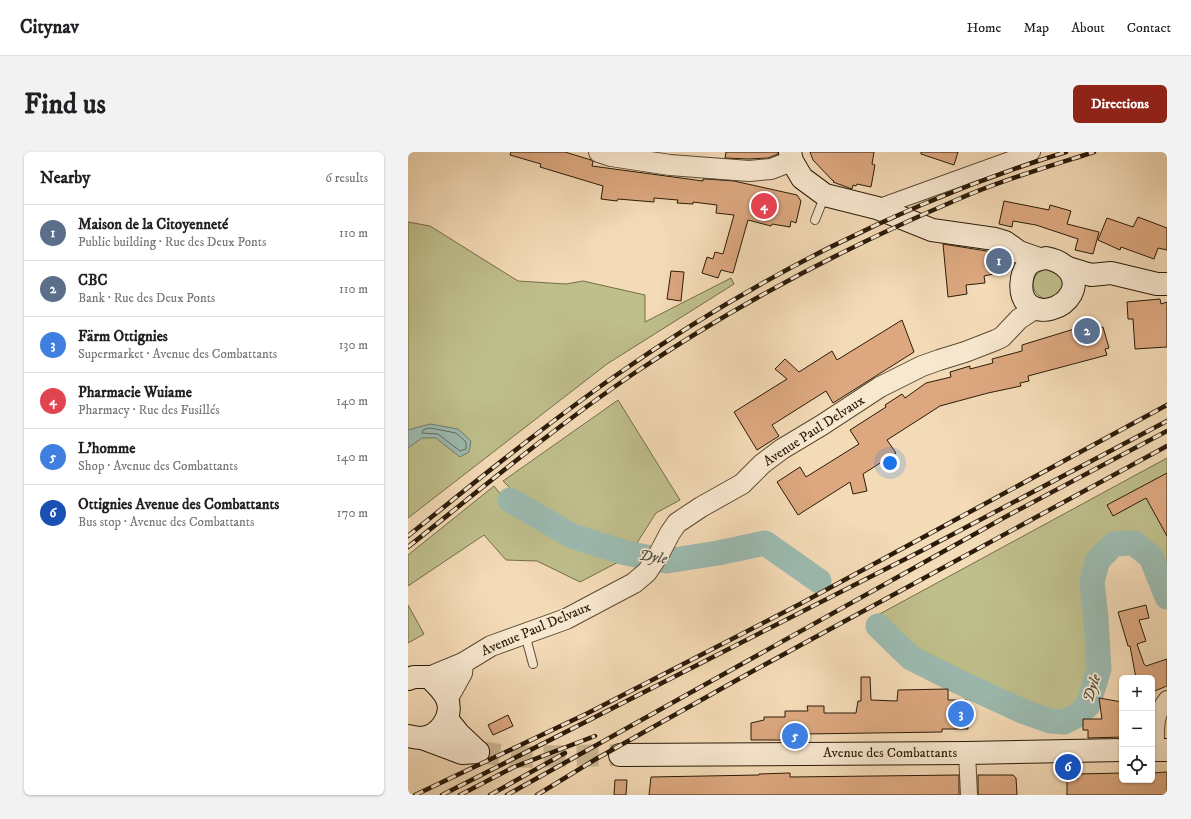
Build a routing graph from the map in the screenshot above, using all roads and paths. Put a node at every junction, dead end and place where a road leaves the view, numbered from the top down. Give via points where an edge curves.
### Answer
1 (599, 152) edge
2 (1032, 152) edge
3 (791, 157) edge
4 (825, 195) junction
5 (877, 208) junction
6 (815, 220) dead end
7 (1028, 260) junction
8 (1068, 268) junction
9 (1091, 275) junction
10 (1167, 284) edge
11 (1073, 289) junction
12 (1026, 307) junction
13 (524, 633) junction
14 (463, 663) junction
15 (534, 664) dead end
16 (415, 676) edge
17 (1167, 699) edge
18 (447, 709) junction
19 (415, 737) edge
20 (1119, 750) edge
21 (1158, 750) edge
22 (967, 753) junction
23 (620, 755) tunnel mouth
24 (969, 795) edge

1 - 3 street via 670,166 750,171 771,169
2 - 5 street
3 - 4 main road via 802,178
4 - 5 main road
4 - 6 lane
5 - 7 main road via 932,230 1005,242
7 - 8 main road via 1053,259
7 - 12 main road via 1022,284
8 - 9 main road
8 - 11 main road via 1074,279
9 - 10 main road via 1111,273
9 - 11 main road
11 - 12 main road via 1060,306 1051,309
12 - 13 street, Avenue Paul Delvaux via 1002,337 922,366 880,387 782,449 742,484 677,524 647,572 634,583 566,619
13 - 14 street, Avenue Paul Delvaux via 491,646
13 - 15 lane
14 - 16 street, Avenue Paul Delvaux
14 - 18 street via 462,673
16 - 18 main road via 435,682
17 - 21 street via 1158,711
18 - 19 main road via 436,731
18 - 19 main road via 459,734 478,752 462,753
20 - 22 main road, Avenue des Combattants
22 - 23 main road, Avenue des Combattants
22 - 24 street, Avenue des Combattants

